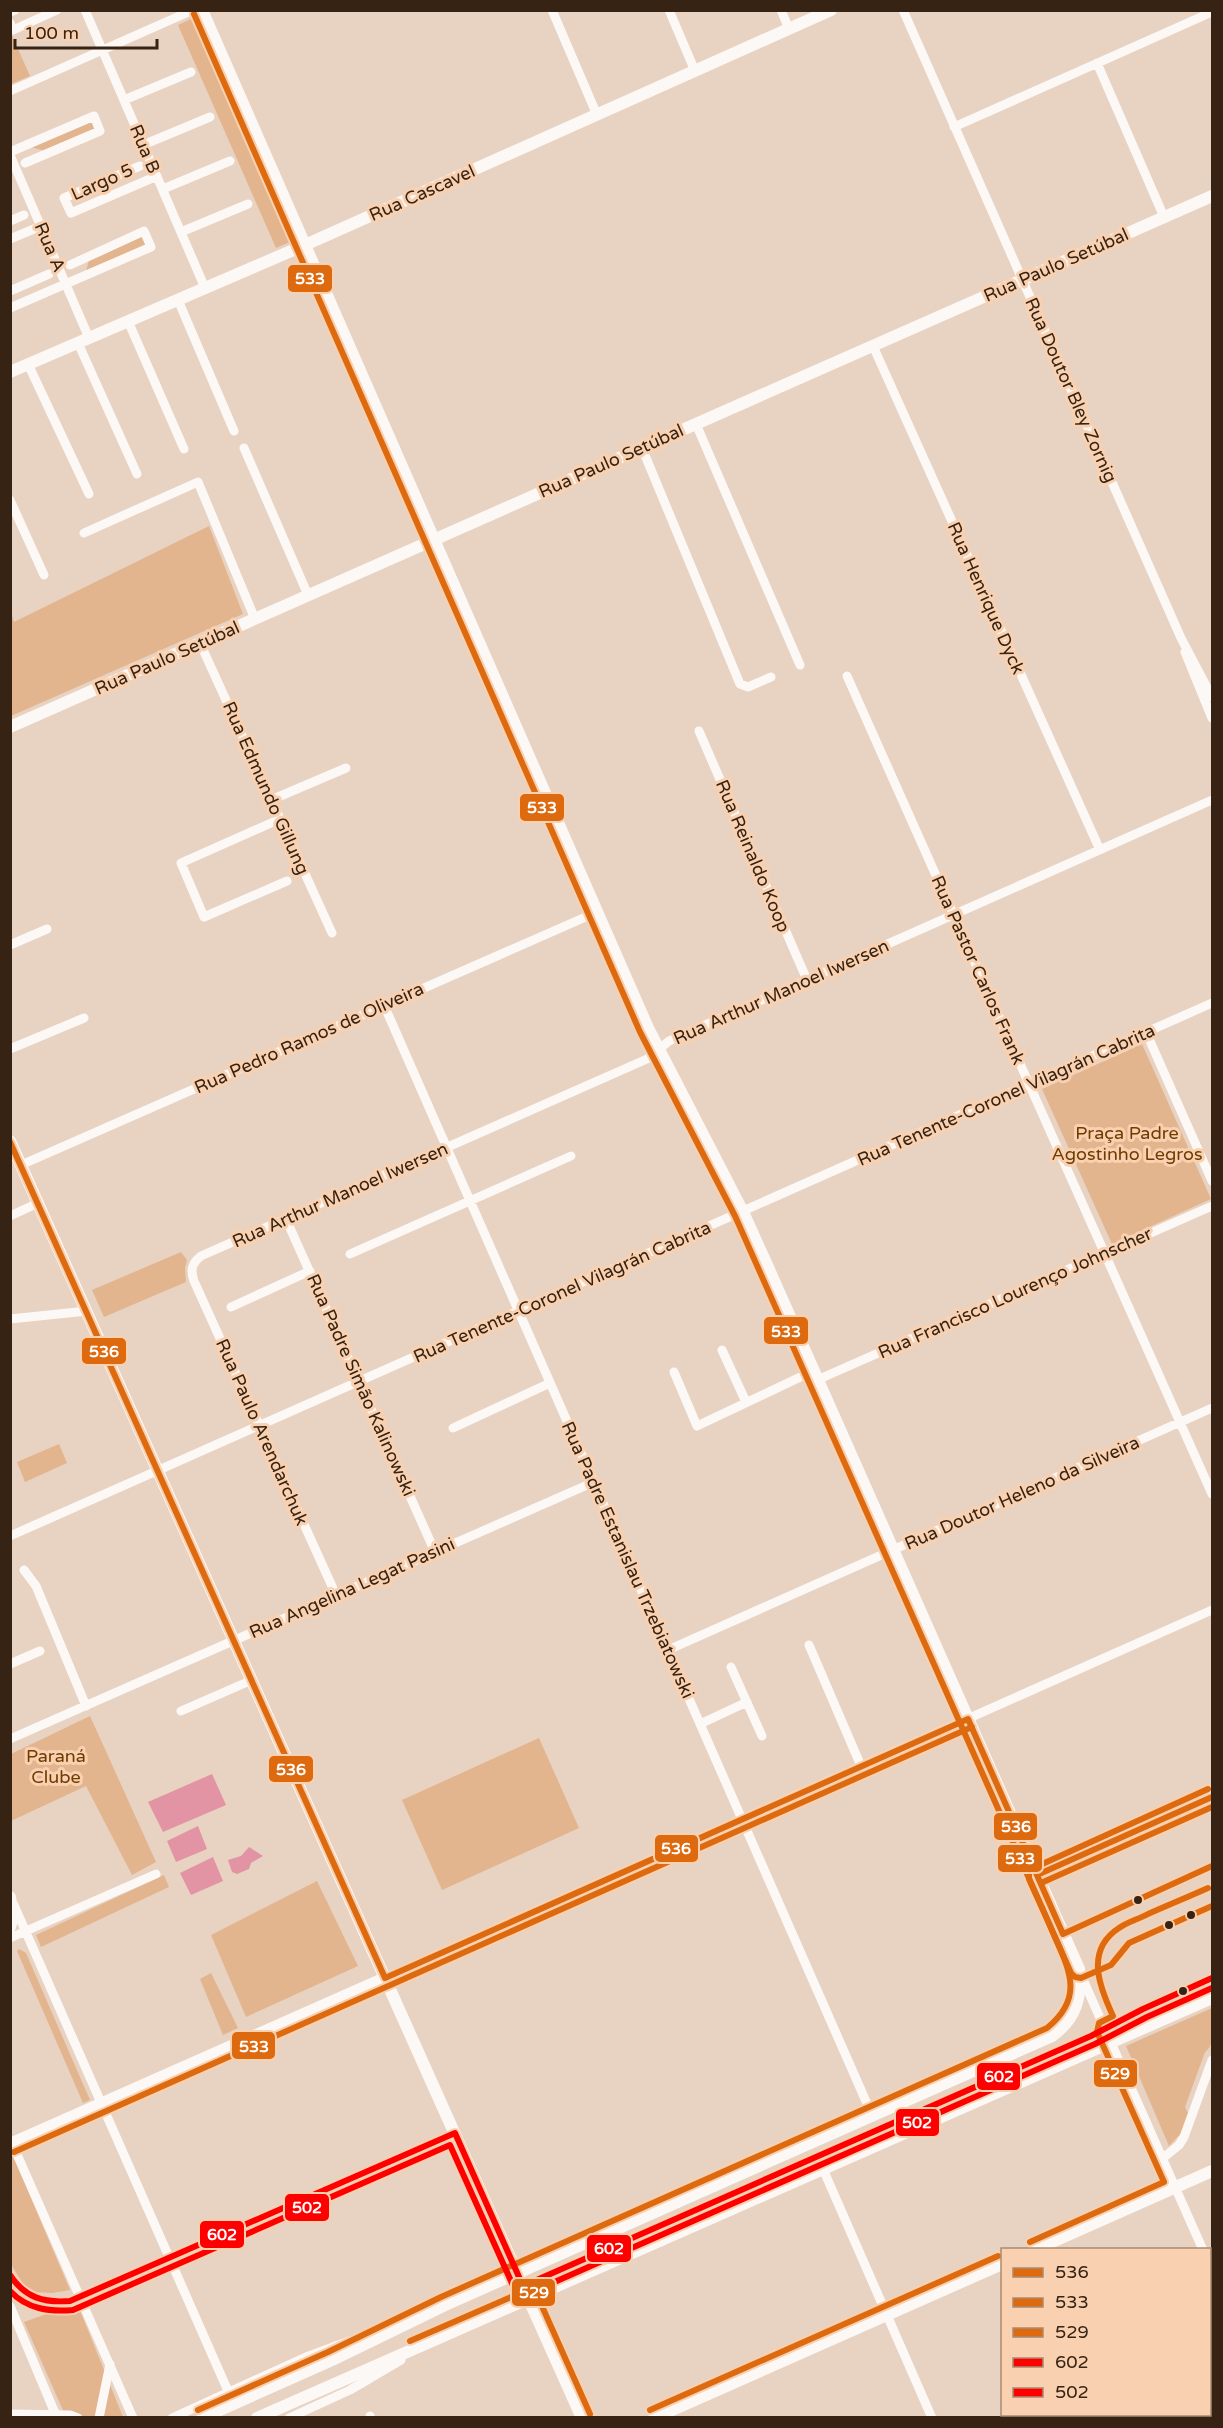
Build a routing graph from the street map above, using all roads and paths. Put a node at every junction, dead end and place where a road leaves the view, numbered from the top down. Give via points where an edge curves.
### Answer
1 (15, 10) edge
2 (57, 10) edge
3 (85, 10) edge
4 (194, 10) edge
5 (202, 10) edge
6 (552, 10) edge
7 (669, 10) edge
8 (781, 10) edge
9 (831, 10) edge
10 (903, 10) edge
11 (10, 12) edge
12 (1212, 12) edge
13 (10, 24) edge
14 (789, 29) junction
15 (102, 50) junction
16 (1097, 63) junction
17 (695, 71) junction
18 (191, 72) dead end
19 (10, 91) edge
20 (124, 100) junction
21 (597, 115) junction
22 (210, 117) dead end
23 (954, 127) junction
24 (143, 145) junction
25 (22, 147) junction
26 (10, 154) edge
27 (45, 155) junction
28 (230, 161) dead end
29 (140, 166) dead end
30 (17, 167) edge
31 (120, 174) junction
32 (157, 176) junction
33 (139, 183) junction
34 (163, 189) junction
35 (1212, 196) edge
36 (248, 204) dead end
37 (24, 215) dead end
38 (1164, 217) junction
39 (10, 221) edge
40 (40, 226) junction
41 (10, 227) edge
42 (181, 232) junction
43 (22, 234) junction
44 (10, 239) edge
45 (305, 245) junction
46 (84, 258) junction
47 (70, 265) dead end
48 (49, 274) dead end
49 (80, 277) junction
50 (36, 280) junction
51 (1022, 280) junction
52 (66, 284) junction
53 (205, 288) junction
54 (52, 290) junction
55 (10, 291) edge
56 (178, 300) junction
57 (10, 308) edge
58 (128, 321) junction
59 (83, 340) junction
60 (873, 346) junction
61 (28, 364) junction
62 (10, 372) edge
63 (696, 424) junction
64 (234, 431) dead end
65 (244, 448) dead end
66 (642, 448) junction
67 (184, 449) dead end
68 (137, 474) dead end
69 (88, 494) dead end
70 (10, 500) edge
71 (84, 532) dead end
72 (434, 540) junction
73 (44, 575) dead end
74 (308, 595) junction
75 (255, 619) junction
76 (1181, 638) junction
77 (200, 643) junction
78 (800, 665) dead end
79 (847, 676) dead end
80 (771, 677) dead end
81 (1212, 697) edge
82 (1212, 718) edge
83 (10, 727) edge
84 (699, 731) dead end
85 (346, 768) dead end
86 (271, 800) junction
87 (1212, 800) edge
88 (280, 819) junction
89 (1100, 850) junction
90 (287, 881) dead end
91 (597, 912) junction
92 (954, 915) junction
93 (46, 929) dead end
94 (332, 933) dead end
95 (10, 945) edge
96 (807, 980) junction
97 (1212, 1003) edge
98 (384, 1005) junction
99 (84, 1018) dead end
100 (1146, 1032) junction
101 (10, 1049) edge
102 (658, 1050) junction
103 (1029, 1084) junction
104 (10, 1141) edge
105 (447, 1147) junction
106 (571, 1156) dead end
107 (21, 1165) junction
108 (1212, 1180) edge
109 (470, 1201) junction
110 (38, 1203) junction
111 (1212, 1206) edge
112 (743, 1212) junction
113 (10, 1216) edge
114 (286, 1219) junction
115 (1105, 1253) junction
116 (350, 1254) dead end
117 (192, 1268) joint
118 (310, 1271) junction
119 (231, 1307) dead end
120 (87, 1311) junction
121 (519, 1311) junction
122 (10, 1319) edge
123 (723, 1350) dead end
124 (674, 1372) dead end
125 (815, 1376) junction
126 (359, 1382) junction
127 (550, 1383) junction
128 (746, 1402) junction
129 (1212, 1408) edge
130 (1181, 1422) junction
131 (259, 1426) junction
132 (453, 1428) dead end
133 (158, 1471) junction
134 (594, 1482) junction
135 (1212, 1494) edge
136 (10, 1536) edge
137 (892, 1550) junction
138 (435, 1552) junction
139 (24, 1570) dead end
140 (336, 1595) junction
141 (1212, 1610) edge
142 (234, 1640) junction
143 (809, 1645) dead end
144 (668, 1650) junction
145 (40, 1651) dead end
146 (10, 1664) edge
147 (731, 1667) dead end
148 (252, 1680) junction
149 (747, 1702) junction
150 (86, 1706) junction
151 (181, 1711) dead end
152 (968, 1719) junction
153 (700, 1724) junction
154 (762, 1736) dead end
155 (10, 1739) edge
156 (861, 1766) junction
157 (1212, 1797) edge
158 (742, 1819) junction
159 (156, 1874) dead end
160 (1037, 1875) junction
161 (11, 1898) edge
162 (10, 1927) edge
163 (26, 1932) junction
164 (10, 1938) edge
165 (1079, 1969) junction
166 (385, 1978) junction
167 (1212, 1998) edge
168 (1111, 2042) junction
169 (1212, 2060) edge
170 (101, 2104) junction
171 (872, 2115) junction
172 (455, 2133) junction
173 (11, 2142) edge
174 (1163, 2158) junction
175 (823, 2169) junction
176 (1212, 2171) edge
177 (1176, 2187) junction
178 (1039, 2248) edge
179 (1202, 2248) edge
180 (170, 2258) junction
181 (1001, 2264) edge
182 (517, 2272) junction
183 (81, 2297) junction
184 (529, 2299) junction
185 (445, 2305) junction
186 (10, 2306) edge
187 (887, 2315) junction
188 (14, 2326) edge
189 (434, 2341) junction
190 (110, 2364) junction
191 (228, 2391) junction
192 (10, 2414) edge
193 (57, 2416) edge
194 (14, 2418) edge
195 (78, 2418) edge
196 (99, 2418) edge
197 (133, 2418) edge
198 (172, 2418) edge
199 (202, 2418) edge
200 (258, 2418) edge
201 (289, 2418) edge
202 (582, 2418) edge
203 (654, 2418) edge
204 (932, 2418) edge

1 - 11 street
2 - 13 street via 13,30
3 - 15 street, Rua B
4 - 15 street
5 - 45 main road
6 - 21 street
7 - 17 street
8 - 14 street
9 - 14 main road, Rua Cascavel
10 - 23 street, Rua Doutor Bley Zornig
12 - 16 street
14 - 17 main road, Rua Cascavel
15 - 19 street
15 - 20 street, Rua B
16 - 23 street
16 - 38 street
17 - 21 main road, Rua Cascavel
18 - 20 street
20 - 24 street, Rua B
21 - 45 main road, Rua Cascavel
22 - 24 street
23 - 51 street, Rua Doutor Bley Zornig
24 - 32 street, Rua B
25 - 26 street
25 - 27 street
25 - 27 street via 94,116 100,131
26 - 30 street, Rua A
27 - 30 street
28 - 34 street
29 - 31 street, Largo 5
30 - 40 street, Rua A
31 - 33 street
31 - 33 street, Largo 5 via 64,198 71,213
32 - 33 street, Largo 5
32 - 34 street, Rua B
34 - 42 street, Rua B
35 - 38 main road, Rua Paulo Setúbal
36 - 42 street
37 - 39 street
38 - 51 main road, Rua Paulo Setúbal
40 - 43 street
40 - 52 street, Rua A
41 - 43 street
42 - 53 street, Rua B
43 - 44 street
45 - 53 main road, Rua Cascavel
45 - 72 main road
46 - 47 street
46 - 49 street
46 - 49 street via 144,231 151,247
48 - 50 street
49 - 52 street
50 - 54 street
50 - 55 street
51 - 60 main road, Rua Paulo Setúbal
51 - 76 street, Rua Doutor Bley Zornig
52 - 54 street
52 - 59 street, Rua A
53 - 56 main road, Rua Cascavel
54 - 57 street
56 - 58 main road, Rua Cascavel
56 - 64 street
58 - 59 main road, Rua Cascavel
58 - 67 street
59 - 61 main road, Rua Cascavel
59 - 68 street, Rua A
60 - 63 main road, Rua Paulo Setúbal
60 - 89 street, Rua Henrique Dyck
61 - 62 main road, Rua Cascavel
61 - 69 street
63 - 66 main road, Rua Paulo Setúbal
63 - 78 street
65 - 74 street
66 - 72 main road, Rua Paulo Setúbal
66 - 80 street via 740,684 748,687
70 - 73 street
71 - 75 street via 198,482
72 - 74 main road, Rua Paulo Setúbal
72 - 91 main road
74 - 75 main road, Rua Paulo Setúbal
75 - 77 main road, Rua Paulo Setúbal
76 - 81 street, Rua Doutor Bley Zornig
76 - 82 street, Rua Doutor Bley Zornig
77 - 83 main road, Rua Paulo Setúbal
77 - 86 street, Rua Edmundo Gillung
79 - 92 street, Rua Pastor Carlos Frank
84 - 96 street, Rua Reinaldo Koop
85 - 86 street
86 - 88 street, Rua Edmundo Gillung
87 - 89 street, Rua Arthur Manoel Iwersen
88 - 90 street via 181,862 204,917
88 - 94 street, Rua Edmundo Gillung
89 - 92 street, Rua Arthur Manoel Iwersen
91 - 98 street, Rua Pedro Ramos de Oliveira
91 - 102 main road
92 - 96 street, Rua Arthur Manoel Iwersen
92 - 103 street, Rua Pastor Carlos Frank
93 - 95 street
96 - 102 street, Rua Arthur Manoel Iwersen via 669,1041
97 - 100 street, Rua Tenente-Coronel Vilagrán Cabrita
98 - 105 street, Rua Padre Estanislau Trzebiatowski
98 - 107 street, Rua Pedro Ramos de Oliveira
99 - 101 street
100 - 103 street, Rua Tenente-Coronel Vilagrán Cabrita
100 - 108 street
102 - 105 street, Rua Arthur Manoel Iwersen via 647,1059
102 - 112 main road
103 - 112 street, Rua Tenente-Coronel Vilagrán Cabrita
103 - 115 street, Rua Pastor Carlos Frank
104 - 107 main road
105 - 109 street, Rua Padre Estanislau Trzebiatowski
105 - 114 street, Rua Arthur Manoel Iwersen
106 - 109 street
107 - 110 main road
109 - 116 street
109 - 121 street, Rua Padre Estanislau Trzebiatowski
110 - 113 street
110 - 120 main road
111 - 115 street, Rua Francisco Lourenço Johnscher
112 - 121 street, Rua Tenente-Coronel Vilagrán Cabrita
112 - 125 main road
114 - 117 street, Rua Arthur Manoel Iwersen via 201,1256
114 - 118 street, Rua Padre Simão Kalinowski
115 - 125 street, Rua Francisco Lourenço Johnscher
115 - 130 street, Rua Pastor Carlos Frank
117 - 131 street, Rua Paulo Arendarchuk via 194,1281
118 - 119 street
118 - 126 street, Rua Padre Simão Kalinowski
120 - 122 street
120 - 133 main road
121 - 126 street, Rua Tenente-Coronel Vilagrán Cabrita
121 - 127 street, Rua Padre Estanislau Trzebiatowski
123 - 128 street
124 - 128 street, Rua Francisco Lourenço Johnscher via 697,1426
125 - 128 street, Rua Francisco Lourenço Johnscher
125 - 137 main road
126 - 131 street, Rua Tenente-Coronel Vilagrán Cabrita
126 - 138 street, Rua Padre Simão Kalinowski
127 - 132 street
127 - 134 street, Rua Padre Estanislau Trzebiatowski
129 - 130 street, Rua Doutor Heleno da Silveira
130 - 135 street, Rua Pastor Carlos Frank
130 - 137 street, Rua Doutor Heleno da Silveira
131 - 133 street, Rua Tenente-Coronel Vilagrán Cabrita
131 - 140 street, Rua Paulo Arendarchuk
133 - 136 street, Rua Tenente-Coronel Vilagrán Cabrita
133 - 142 main road
134 - 138 street, Rua Angelina Legat Pasini
134 - 144 street, Rua Padre Estanislau Trzebiatowski
137 - 144 street, Rua Doutor Heleno da Silveira
137 - 152 main road
138 - 140 street, Rua Angelina Legat Pasini
139 - 150 street via 36,1586
140 - 142 street, Rua Angelina Legat Pasini
141 - 152 street
142 - 148 main road
142 - 150 street, Rua Angelina Legat Pasini
143 - 156 street
144 - 153 street, Rua Padre Estanislau Trzebiatowski
145 - 146 street
147 - 149 street
148 - 151 street
148 - 166 main road
149 - 153 street
149 - 154 street
150 - 155 street, Rua Angelina Legat Pasini
152 - 156 street
152 - 160 main road
153 - 158 street, Rua Padre Estanislau Trzebiatowski
156 - 158 street
157 - 160 main road
158 - 166 street
158 - 171 street, Rua Padre Estanislau Trzebiatowski
159 - 163 street
160 - 165 main road
161 - 162 main road
161 - 163 street
163 - 164 street
163 - 170 street
165 - 168 street
165 - 171 main road via 1075,2010 1052,2036
166 - 170 main road
166 - 172 main road
167 - 168 main road
168 - 174 street
168 - 175 main road
169 - 174 street via 1184,2137
170 - 173 main road
170 - 180 street
171 - 182 main road
172 - 180 street
172 - 182 main road
173 - 183 street
174 - 177 street
175 - 184 main road
175 - 187 street
176 - 177 main road
177 - 178 main road
177 - 179 street
180 - 183 street
180 - 191 street
181 - 187 main road
182 - 184 main road
182 - 185 main road
183 - 190 street
184 - 189 main road
184 - 202 main road
185 - 191 street
185 - 199 main road
186 - 188 street
187 - 203 main road
187 - 204 street
188 - 193 street
189 - 200 main road
189 - 201 street via 350,2390
190 - 196 street
190 - 197 street
191 - 198 street
192 - 193 street
192 - 194 street
193 - 195 street

